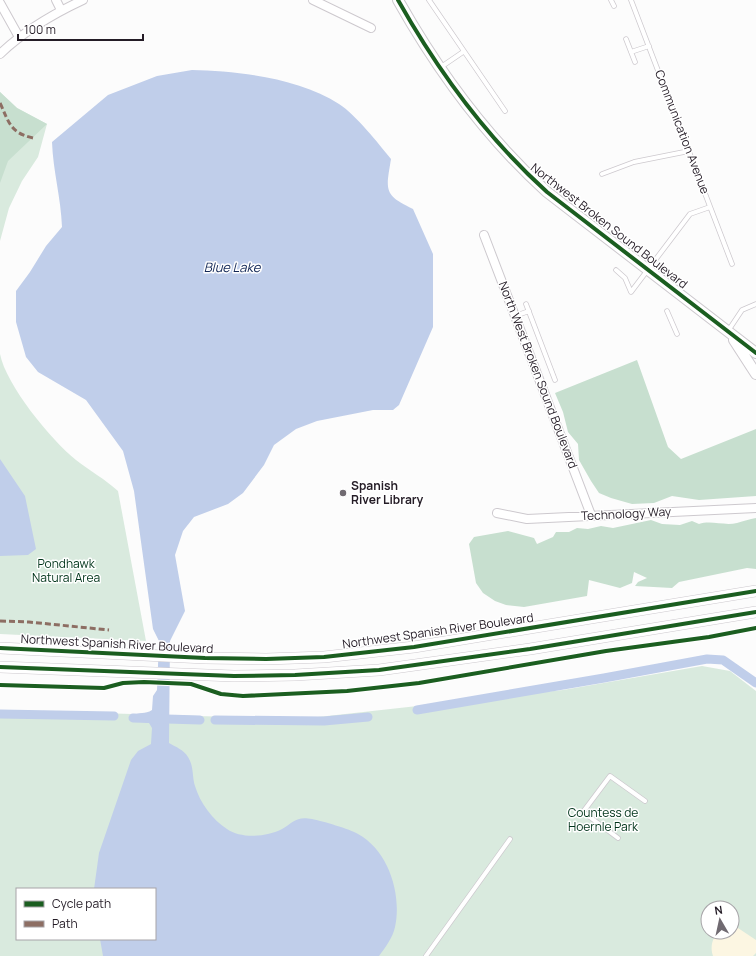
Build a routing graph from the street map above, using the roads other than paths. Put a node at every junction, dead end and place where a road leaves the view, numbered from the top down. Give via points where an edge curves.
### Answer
1 (56, 0) edge
2 (83, 0) edge
3 (313, 0) edge
4 (398, 0) edge
5 (429, 0) edge
6 (611, 0) edge
7 (631, 0) edge
8 (0, 3) edge
9 (614, 6) dead end
10 (61, 10) junction
11 (371, 28) dead end
12 (19, 37) junction
13 (626, 39) dead end
14 (649, 46) junction
15 (463, 52) junction
16 (631, 52) junction
17 (0, 54) edge
18 (635, 62) dead end
19 (441, 67) junction
20 (505, 111) dead end
21 (689, 151) junction
22 (602, 174) dead end
23 (710, 207) junction
24 (484, 235) dead end
25 (732, 264) dead end
26 (616, 270) dead end
27 (647, 270) junction
28 (526, 304) dead end
29 (756, 304) edge
30 (529, 310) junction
31 (667, 311) dead end
32 (515, 316) junction
33 (728, 331) junction
34 (677, 334) dead end
35 (756, 353) edge
36 (756, 374) edge
37 (555, 380) dead end
38 (756, 508) edge
39 (497, 513) dead end
40 (592, 516) junction
41 (756, 591) edge
42 (756, 612) edge
43 (0, 648) edge
44 (391, 650) junction
45 (377, 652) junction
46 (0, 667) edge
47 (393, 669) junction
48 (379, 670) junction
49 (645, 801) dead end
50 (618, 838) dead end
51 (510, 839) dead end
52 (426, 956) edge

1 - 10 street
2 - 10 street
3 - 11 street
4 - 19 street, Northwest Broken Sound Boulevard
5 - 15 lane
6 - 9 lane
7 - 14 lane, Communication Avenue
8 - 12 street
10 - 12 street
12 - 17 street
13 - 16 lane
14 - 16 lane
14 - 21 lane, Communication Avenue
15 - 19 lane
15 - 20 lane
16 - 18 lane
19 - 27 street, Northwest Broken Sound Boulevard via 489,133 530,177
21 - 22 lane via 634,162
21 - 23 lane, Communication Avenue
23 - 25 lane, Communication Avenue
23 - 27 lane via 690,214
24 - 32 street, North West Broken Sound Boulevard
26 - 27 lane via 625,278 631,292
27 - 33 street, Northwest Broken Sound Boulevard
28 - 30 lane
29 - 33 lane via 742,310
30 - 32 lane
30 - 37 lane
31 - 34 lane
32 - 40 street, North West Broken Sound Boulevard
33 - 35 street, Northwest Broken Sound Boulevard
33 - 36 street, Northwest Broken Sound Boulevard
38 - 40 street, Technology Way
39 - 40 street, Technology Way via 527,519
41 - 44 main road, Northwest Spanish River Boulevard
42 - 47 main road
43 - 45 main road, Northwest Spanish River Boulevard via 182,657 289,659
44 - 45 main road, Northwest Spanish River Boulevard
44 - 47 main road
45 - 48 main road
46 - 48 main road via 262,676
47 - 48 main road
49 - 50 lane via 610,776 583,812
51 - 52 lane

